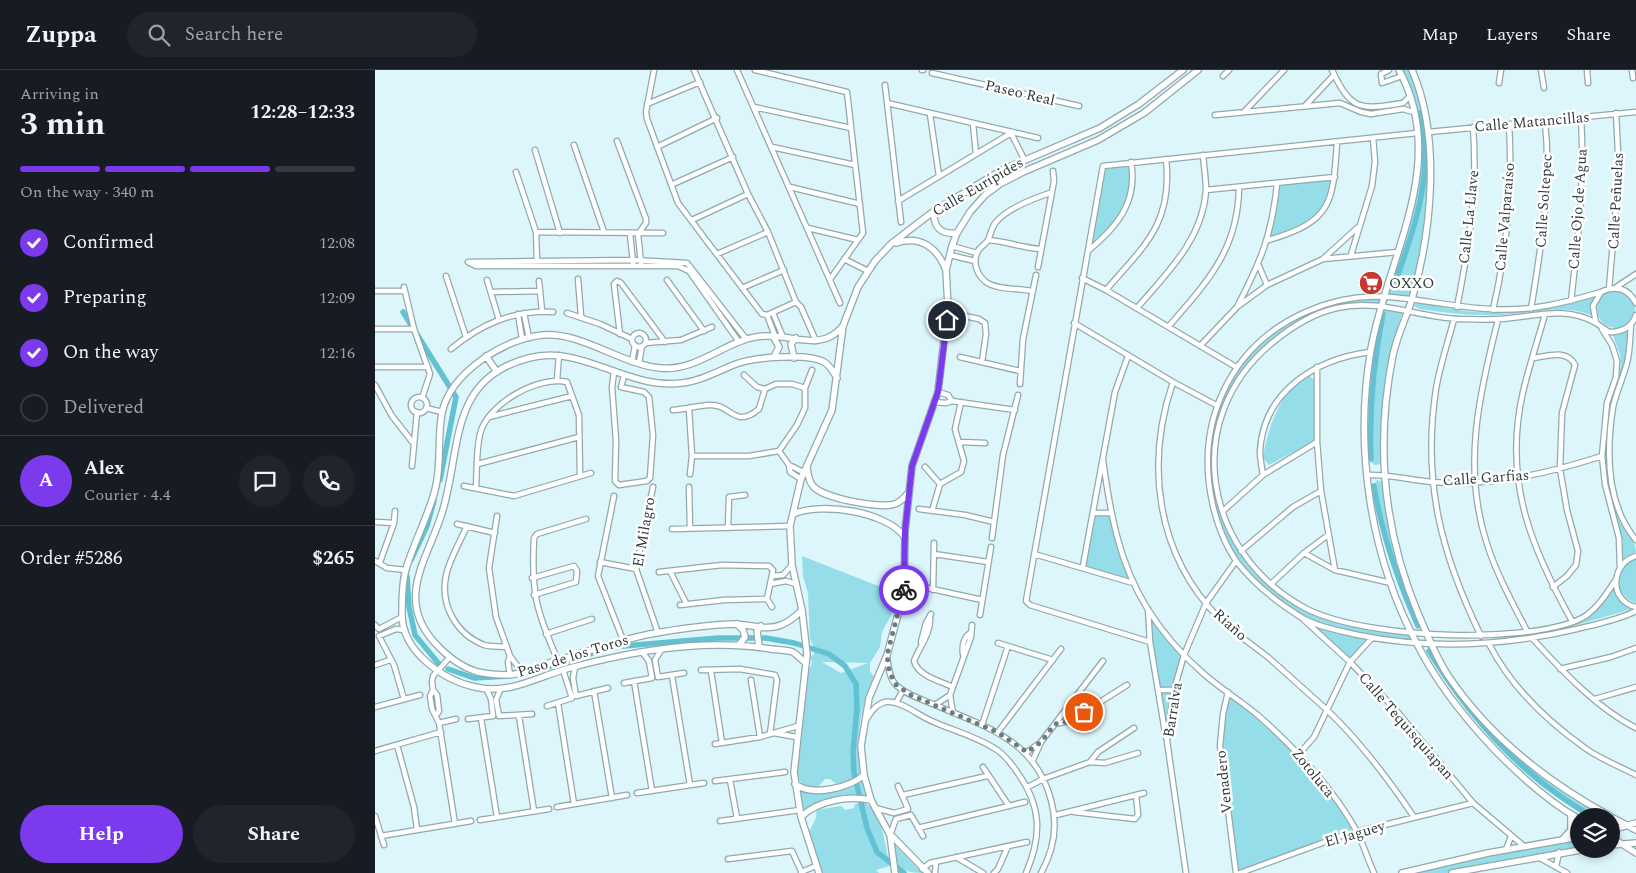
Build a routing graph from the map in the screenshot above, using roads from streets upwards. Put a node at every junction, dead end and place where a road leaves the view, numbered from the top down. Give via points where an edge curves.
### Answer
1 (654, 70) edge
2 (694, 70) edge
3 (737, 70) edge
4 (755, 70) edge
5 (948, 70) edge
6 (1183, 70) edge
7 (1198, 70) edge
8 (1229, 70) edge
9 (1284, 70) edge
10 (1389, 70) edge
11 (1412, 70) edge
12 (1545, 70) edge
13 (1587, 70) edge
14 (1632, 70) edge
15 (1499, 71) edge
16 (1333, 72) edge
17 (931, 73) dead end
18 (1400, 73) edge
19 (1541, 73) edge
20 (947, 76) junction
21 (1223, 76) dead end
22 (1633, 78) dead end
23 (700, 82) junction
24 (1499, 83) dead end
25 (1588, 83) dead end
26 (885, 85) dead end
27 (1544, 88) dead end
28 (1345, 95) junction
29 (1409, 97) junction
30 (1340, 103) junction
31 (647, 104) junction
32 (887, 104) junction
33 (1079, 106) dead end
34 (1305, 106) junction
35 (1387, 106) junction
36 (754, 107) junction
37 (1375, 107) junction
38 (1244, 112) junction
39 (1387, 112) junction
40 (1413, 112) junction
41 (1636, 112) edge
42 (1376, 113) junction
43 (1616, 113) junction
44 (931, 114) junction
45 (1215, 115) dead end
46 (717, 118) junction
47 (1581, 118) junction
48 (1545, 122) junction
49 (973, 124) junction
50 (1509, 124) junction
51 (1473, 127) junction
52 (851, 128) junction
53 (1429, 132) junction
54 (1011, 133) junction
55 (1417, 133) junction
56 (1038, 138) dead end
57 (1373, 138) junction
58 (617, 141) dead end
59 (1337, 142) junction
60 (574, 145) dead end
61 (657, 146) junction
62 (772, 147) junction
63 (535, 150) dead end
64 (1051, 150) junction
65 (976, 154) junction
66 (1203, 155) junction
67 (733, 157) junction
68 (1166, 159) junction
69 (1024, 160) junction
70 (1055, 160) junction
71 (1131, 162) junction
72 (855, 165) junction
73 (1053, 171) dead end
74 (516, 172) dead end
75 (939, 176) junction
76 (1335, 177) junction
77 (1277, 184) junction
78 (671, 185) junction
79 (790, 187) junction
80 (1239, 188) junction
81 (1206, 190) junction
82 (1050, 193) junction
83 (748, 194) junction
84 (899, 201) junction
85 (860, 204) junction
86 (934, 211) junction
87 (692, 220) junction
88 (901, 222) dead end
89 (1358, 227) junction
90 (808, 228) junction
91 (536, 232) junction
92 (604, 232) junction
93 (768, 232) junction
94 (560, 233) junction
95 (663, 233) dead end
96 (957, 233) junction
97 (630, 234) junction
98 (638, 234) junction
99 (858, 240) junction
100 (988, 240) junction
101 (1269, 240) junction
102 (891, 244) junction
103 (952, 246) junction
104 (1040, 249) junction
105 (1089, 250) junction
106 (1399, 252) junction
107 (977, 253) junction
108 (717, 254) junction
109 (950, 255) junction
110 (1351, 255) junction
111 (844, 259) junction
112 (1323, 259) junction
113 (975, 260) junction
114 (537, 262) junction
115 (633, 262) junction
116 (477, 263) dead end
117 (641, 263) junction
118 (1038, 266) dead end
119 (1259, 266) junction
120 (784, 270) junction
121 (946, 270) junction
122 (868, 271) junction
123 (1636, 274) edge
124 (1036, 275) dead end
125 (446, 276) dead end
126 (831, 278) junction
127 (1082, 278) junction
128 (578, 279) dead end
129 (487, 280) dead end
130 (667, 280) dead end
131 (539, 281) dead end
132 (1267, 285) junction
133 (742, 288) junction
134 (1615, 288) junction
135 (1609, 289) junction
136 (1106, 290) junction
137 (375, 291) edge
138 (1031, 291) junction
139 (491, 292) junction
140 (540, 292) junction
141 (1601, 292) junction
142 (1384, 295) junction
143 (1412, 298) junction
144 (1571, 301) junction
145 (797, 302) junction
146 (841, 303) dead end
147 (1636, 303) edge
148 (1379, 306) junction
149 (1237, 307) junction
150 (1457, 307) junction
151 (1137, 308) junction
152 (1531, 309) junction
153 (1493, 310) junction
154 (542, 311) junction
155 (1407, 311) junction
156 (553, 312) dead end
157 (524, 313) junction
158 (773, 313) junction
159 (518, 314) junction
160 (567, 314) dead end
161 (1545, 314) junction
162 (767, 315) junction
163 (581, 316) junction
164 (965, 316) dead end
165 (1454, 319) junction
166 (1636, 319) edge
167 (499, 320) junction
168 (1499, 320) junction
169 (1075, 323) junction
170 (1596, 323) junction
171 (1631, 325) junction
172 (843, 326) junction
173 (1169, 326) junction
174 (712, 327) dead end
175 (375, 329) edge
176 (414, 329) junction
177 (1602, 329) junction
178 (704, 331) junction
179 (620, 334) junction
180 (774, 336) junction
181 (466, 337) junction
182 (783, 337) junction
183 (525, 338) junction
184 (796, 338) junction
185 (632, 339) junction
186 (746, 339) junction
187 (816, 341) junction
188 (665, 342) junction
189 (739, 342) junction
190 (643, 344) junction
191 (635, 345) junction
192 (1201, 345) junction
193 (451, 349) dead end
194 (1371, 352) junction
195 (559, 355) junction
196 (486, 356) junction
197 (1128, 356) junction
198 (774, 357) junction
199 (794, 358) junction
200 (960, 358) dead end
201 (1533, 358) junction
202 (632, 362) junction
203 (982, 362) junction
204 (639, 364) junction
205 (375, 367) edge
206 (428, 367) junction
207 (1236, 367) junction
208 (1317, 367) junction
209 (811, 370) dead end
210 (1020, 371) junction
211 (497, 372) junction
212 (614, 372) junction
213 (744, 375) dead end
214 (624, 376) junction
215 (837, 378) junction
216 (557, 380) junction
217 (1173, 382) junction
218 (1019, 384) dead end
219 (375, 385) edge
220 (612, 387) junction
221 (621, 387) junction
222 (805, 388) junction
223 (765, 389) junction
224 (938, 392) junction
225 (1018, 395) dead end
226 (572, 396) junction
227 (422, 398) junction
228 (952, 401) junction
229 (935, 402) junction
230 (961, 402) junction
231 (1216, 405) junction
232 (426, 408) junction
233 (689, 409) junction
234 (673, 410) dead end
235 (1015, 410) junction
236 (417, 412) junction
237 (442, 412) junction
238 (488, 418) junction
239 (579, 437) junction
240 (960, 442) junction
241 (1317, 442) junction
242 (985, 443) dead end
243 (414, 444) junction
244 (779, 451) junction
245 (692, 456) junction
246 (1602, 456) junction
247 (1103, 460) junction
248 (478, 464) junction
249 (789, 464) junction
250 (412, 466) dead end
251 (925, 467) dead end
252 (1560, 469) junction
253 (805, 470) junction
254 (591, 473) dead end
255 (690, 474) dead end
256 (1383, 474) junction
257 (1263, 475) junction
258 (1367, 475) junction
259 (580, 476) junction
260 (801, 479) junction
261 (1518, 479) junction
262 (1432, 482) junction
263 (1475, 482) junction
264 (940, 484) junction
265 (465, 486) dead end
266 (653, 487) dead end
267 (689, 487) dead end
268 (476, 488) junction
269 (910, 491) junction
270 (1321, 491) junction
271 (745, 495) dead end
272 (614, 496) dead end
273 (919, 509) dead end
274 (395, 511) dead end
275 (932, 511) junction
276 (1223, 511) junction
277 (1094, 513) junction
278 (1110, 513) junction
279 (793, 514) junction
280 (497, 516) dead end
281 (587, 519) dead end
282 (375, 522) edge
283 (994, 522) junction
284 (394, 523) junction
285 (457, 524) dead end
286 (467, 526) junction
287 (790, 526) junction
288 (690, 527) junction
289 (728, 528) junction
290 (672, 529) dead end
291 (495, 533) junction
292 (1328, 535) junction
293 (905, 537) junction
294 (992, 538) dead end
295 (1636, 540) edge
296 (934, 544) dead end
297 (991, 547) dead end
298 (1241, 551) junction
299 (1305, 553) junction
300 (934, 554) junction
301 (1034, 554) junction
302 (1636, 556) edge
303 (377, 561) edge
304 (1236, 561) junction
305 (600, 562) junction
306 (988, 562) junction
307 (793, 565) junction
308 (1083, 566) junction
309 (1620, 568) junction
310 (635, 569) junction
311 (406, 570) junction
312 (1335, 570) junction
313 (670, 571) junction
314 (659, 572) dead end
315 (773, 576) junction
316 (532, 578) junction
317 (1615, 581) junction
318 (905, 582) junction
319 (1133, 583) junction
320 (1391, 583) junction
321 (770, 584) junction
322 (796, 584) junction
323 (1271, 584) junction
324 (1553, 587) junction
325 (925, 588) junction
326 (933, 590) junction
327 (904, 592) junction
328 (534, 595) junction
329 (767, 599) junction
330 (981, 600) junction
331 (686, 603) junction
332 (1207, 603) junction
333 (680, 605) dead end
334 (772, 607) dead end
335 (1305, 607) junction
336 (1636, 607) edge
337 (1147, 609) junction
338 (802, 610) junction
339 (1636, 611) edge
340 (980, 615) dead end
341 (930, 616) dead end
342 (1299, 616) junction
343 (402, 617) junction
344 (592, 619) dead end
345 (1572, 621) junction
346 (737, 624) junction
347 (375, 625) edge
348 (972, 625) dead end
349 (761, 626) junction
350 (405, 630) junction
351 (1527, 630) junction
352 (1411, 632) junction
353 (658, 633) junction
354 (546, 634) junction
355 (1427, 634) junction
356 (1481, 636) junction
357 (1372, 638) junction
358 (1533, 639) junction
359 (623, 640) junction
360 (1150, 642) junction
361 (998, 643) dead end
362 (1416, 644) junction
363 (1489, 644) junction
364 (739, 645) junction
365 (1431, 645) junction
366 (1008, 646) junction
367 (507, 647) junction
368 (759, 647) junction
369 (1636, 648) edge
370 (1061, 649) dead end
371 (661, 650) junction
372 (642, 652) junction
373 (887, 655) junction
374 (1184, 655) junction
375 (510, 656) junction
376 (449, 658) junction
377 (390, 660) junction
378 (1053, 660) junction
379 (557, 661) junction
380 (1103, 661) dead end
381 (1350, 662) junction
382 (806, 663) junction
383 (375, 665) edge
384 (575, 667) junction
385 (1560, 669) junction
386 (563, 670) junction
387 (701, 670) dead end
388 (711, 671) junction
389 (436, 672) junction
390 (522, 672) junction
391 (684, 673) dead end
392 (510, 675) junction
393 (672, 676) junction
394 (751, 680) dead end
395 (633, 681) junction
396 (624, 683) dead end
397 (1127, 685) dead end
398 (953, 686) junction
399 (1636, 687) edge
400 (608, 688) dead end
401 (487, 690) junction
402 (500, 690) junction
403 (903, 690) junction
404 (1158, 690) junction
405 (1174, 690) junction
406 (594, 691) junction
407 (1228, 692) junction
408 (420, 695) dead end
409 (950, 695) junction
410 (574, 697) junction
411 (404, 699) junction
412 (1595, 699) junction
413 (558, 703) junction
414 (896, 704) junction
415 (935, 705) junction
416 (547, 706) dead end
417 (375, 707) edge
418 (1327, 710) junction
419 (953, 713) junction
420 (531, 714) dead end
421 (519, 716) junction
422 (481, 718) junction
423 (456, 719) dead end
424 (468, 719) dead end
425 (865, 721) junction
426 (439, 723) junction
427 (1055, 724) junction
428 (982, 725) junction
429 (798, 726) junction
430 (1635, 726) edge
431 (1134, 728) dead end
432 (441, 732) junction
433 (997, 732) junction
434 (772, 734) junction
435 (760, 737) junction
436 (796, 738) junction
437 (1167, 741) junction
438 (1041, 742) junction
439 (721, 743) junction
440 (715, 744) dead end
441 (397, 746) junction
442 (375, 751) edge
443 (1027, 752) junction
444 (1138, 753) dead end
445 (1299, 754) junction
446 (1033, 760) junction
447 (1089, 762) junction
448 (983, 767) dead end
449 (785, 772) dead end
450 (864, 775) junction
451 (1636, 775) edge
452 (987, 776) junction
453 (1043, 779) junction
454 (730, 780) junction
455 (715, 782) dead end
456 (704, 783) dead end
457 (795, 784) junction
458 (690, 785) junction
459 (898, 786) dead end
460 (1028, 788) junction
461 (652, 791) junction
462 (637, 793) dead end
463 (1144, 793) dead end
464 (627, 795) dead end
465 (903, 795) junction
466 (1136, 795) junction
467 (611, 798) junction
468 (871, 800) junction
469 (1025, 802) dead end
470 (1473, 803) junction
471 (574, 804) junction
472 (1009, 806) junction
473 (557, 807) dead end
474 (875, 808) junction
475 (1596, 808) edge
476 (549, 809) dead end
477 (800, 810) junction
478 (534, 811) junction
479 (1070, 812) junction
480 (894, 813) junction
481 (1570, 813) edge
482 (375, 816) edge
483 (1055, 816) junction
484 (497, 817) junction
485 (801, 817) junction
486 (737, 818) junction
487 (1414, 818) junction
488 (896, 819) junction
489 (479, 820) dead end
490 (471, 821) dead end
491 (720, 821) dead end
492 (1620, 821) edge
493 (1636, 823) edge
494 (455, 824) junction
495 (1628, 826) junction
496 (918, 828) junction
497 (1620, 828) edge
498 (417, 829) junction
499 (1636, 830) edge
500 (1570, 831) edge
501 (1357, 833) junction
502 (890, 835) junction
503 (381, 836) junction
504 (923, 836) dead end
505 (1511, 836) junction
506 (1570, 839) edge
507 (1557, 841) junction
508 (1027, 842) dead end
509 (1636, 843) edge
510 (1622, 844) joint
511 (384, 845) dead end
512 (1008, 846) junction
513 (1525, 847) junction
514 (1506, 850) junction
515 (1570, 851) edge
516 (1559, 852) junction
517 (1636, 853) edge
518 (1537, 856) junction
519 (956, 857) junction
520 (728, 859) dead end
521 (936, 862) junction
522 (816, 866) junction
523 (1556, 867) junction
524 (925, 871) edge
525 (802, 873) edge
526 (819, 873) edge
527 (895, 873) edge
528 (935, 873) edge
529 (983, 873) edge
530 (994, 873) edge
531 (1026, 873) edge
532 (1041, 873) edge
533 (1186, 873) edge
534 (1236, 873) edge
535 (1240, 873) edge
536 (1373, 873) edge
537 (1402, 873) edge
538 (1452, 873) edge
539 (1567, 873) edge

1 - 31 street
2 - 23 street
3 - 36 street
4 - 52 street via 847,92
5 - 20 street
6 - 64 street, Calle Eurípides via 1139,104 1100,128
7 - 70 street, Calle Eurípides via 1144,113
8 - 21 street
9 - 38 street
10 - 18 street via 1381,74 1382,83
11 - 53 street
12 - 19 street
13 - 25 street
14 - 22 street
15 - 24 street
16 - 28 street
16 - 34 street
17 - 20 street, Paseo Real
18 - 29 street
19 - 27 street
20 - 33 street, Paseo Real
23 - 31 street
23 - 46 street
26 - 32 street
28 - 30 street
28 - 37 street via 1363,106
29 - 35 street via 1403,103
29 - 40 street
30 - 34 street
30 - 42 street via 1361,112
31 - 61 street via 647,120
32 - 44 street
32 - 84 street
34 - 38 street
35 - 37 street
35 - 39 street
36 - 52 street
36 - 62 street
37 - 42 street
38 - 45 street
39 - 40 street via 1406,109
39 - 42 street
40 - 55 street
41 - 43 street, Calle Matancillas
43 - 47 street, Calle Matancillas
43 - 135 street, Calle Peñuelas via 1619,171
44 - 49 street
44 - 75 street
46 - 61 street
46 - 67 street
47 - 48 street, Calle Matancillas
47 - 144 street, Calle Ojo de Agua via 1581,210
48 - 50 street, Calle Matancillas
48 - 152 street, Calle Soltepec via 1546,213
49 - 54 street
49 - 65 street
50 - 51 street, Calle Matancillas
50 - 153 street, Calle Valparaíso via 1511,182 1506,244
51 - 53 street, Calle Matancillas
51 - 150 street, Calle La Llave via 1473,215
52 - 72 street
53 - 143 street via 1424,244
54 - 56 street
54 - 65 street
54 - 69 street
55 - 57 street
55 - 106 street via 1418,164 1412,211
57 - 59 street
57 - 89 street via 1372,186
58 - 98 street via 646,219
59 - 66 street
59 - 76 street
60 - 92 street
61 - 78 street
62 - 72 street
62 - 79 street
63 - 94 street
64 - 69 street, Calle Eurípides
64 - 70 street
65 - 75 street
66 - 68 street
66 - 81 street
67 - 78 street
67 - 83 street
68 - 71 street
68 - 136 street via 1166,204 1159,224
69 - 86 street, Calle Eurípides
70 - 96 street, Calle Eurípides via 1023,172 985,195
71 - 105 street via 1132,193 1122,215 1103,239
71 - 105 street via 1103,166
72 - 85 street
73 - 82 street
74 - 91 street
75 - 84 street
76 - 77 street
76 - 101 street via 1332,195 1309,225
77 - 80 street
77 - 101 street
78 - 87 street via 678,203
79 - 85 street
79 - 90 street
80 - 81 street
80 - 173 street via 1239,209 1233,235 1205,284
81 - 151 street via 1194,233 1181,259
82 - 100 street via 1004,215 989,232
82 - 104 street via 1044,241
83 - 87 street
83 - 93 street
84 - 88 street
85 - 99 street via 863,234
86 - 96 street via 933,221 938,230 947,234
86 - 102 street, Calle Eurípides
87 - 108 street
89 - 110 street
89 - 112 street
90 - 99 street
90 - 126 street
91 - 94 street
91 - 114 street
92 - 94 street
92 - 97 street
93 - 108 street
93 - 120 street
95 - 98 street
96 - 103 street, Calle Eurípides
97 - 98 street
97 - 115 street
98 - 117 street
99 - 111 street
100 - 104 street via 1003,240 1022,248
100 - 107 street
101 - 119 street
102 - 121 street via 912,240 931,246 941,257
102 - 122 street, Calle Eurípides
103 - 107 street
103 - 109 street, Calle Eurípides
104 - 118 street
105 - 127 street
106 - 110 street
106 - 142 street
107 - 113 street
108 - 133 street
109 - 113 street
109 - 121 street, Calle Eurípides
110 - 112 street
111 - 122 street
111 - 126 street
112 - 132 street
113 - 138 street via 976,270 986,283
114 - 115 street
114 - 116 street
115 - 117 street
117 - 186 street via 687,263
117 - 189 street via 685,268
119 - 132 street
119 - 149 street
120 - 133 street
120 - 145 street
121 - 224 street via 948,306
122 - 172 street, Calle Eurípides
123 - 134 street
124 - 138 street
125 - 181 street
126 - 146 street
127 - 136 street
127 - 169 street
128 - 163 street
129 - 139 street
130 - 178 street
131 - 140 street
132 - 149 street
133 - 162 street via 762,314
134 - 135 street
134 - 147 street via 1628,292
135 - 141 street
136 - 151 street
137 - 176 street via 405,289
138 - 210 street
139 - 140 street
139 - 167 street
140 - 154 street
141 - 144 street
141 - 170 street via 1593,306
142 - 143 street
142 - 148 street
142 - 207 street via 1333,301 1305,312 1258,345
143 - 150 street
143 - 155 street
144 - 152 street
145 - 158 street
145 - 187 street
148 - 155 street
148 - 194 street
148 - 276 street via 1363,304 1336,308 1300,324 1263,350 1243,372 1228,399 1219,425 1214,468
149 - 192 street
150 - 153 street
151 - 173 street
152 - 153 street
154 - 156 street
154 - 157 street
155 - 165 street
155 - 256 street via 1393,354
157 - 159 street
157 - 183 street
158 - 162 street
158 - 182 street
159 - 167 street
159 - 183 street
160 - 163 street
161 - 168 street
161 - 170 street via 1571,312
161 - 201 street
162 - 180 street
163 - 179 street
164 - 203 street via 985,323
165 - 168 street
165 - 262 street via 1437,388 1431,434
166 - 171 street
167 - 181 street
168 - 263 street via 1480,393 1475,430
169 - 197 street
169 - 301 street
170 - 177 street
171 - 177 street via 1617,332
171 - 295 street via 1628,361 1613,406 1609,456 1617,507 1626,528
172 - 187 street via 835,336
172 - 215 street, Calle Eurípides
173 - 192 street
174 - 178 street
175 - 176 street
176 - 206 street
177 - 246 street via 1617,361 1616,377 1607,403
178 - 188 street
179 - 185 street
179 - 188 street via 614,284 617,281
180 - 182 street
180 - 186 street
180 - 198 street via 779,347
181 - 193 street
182 - 184 street
183 - 196 street
183 - 202 street via 544,335 567,337
184 - 187 street
184 - 199 street via 791,344
185 - 190 street via 634,335 641,334 644,336
185 - 191 street
186 - 189 street
188 - 190 street
189 - 204 street via 695,364 661,368
190 - 191 street
190 - 204 street
191 - 202 street
192 - 207 street
194 - 208 street via 1348,355
194 - 258 street via 1365,407
195 - 211 street, Paso de los Toros via 529,358
195 - 212 street, Paso de los Toros via 574,357
195 - 216 street
196 - 211 street
196 - 237 street via 450,393
197 - 217 street
197 - 247 street via 1115,392
198 - 199 street, Paso de los Toros
198 - 214 street, Paso de los Toros via 745,361 683,383 659,383
199 - 215 street, Paso de los Toros via 823,361
200 - 203 street
201 - 252 street via 1564,354 1575,365 1562,413
201 - 261 street via 1517,433
202 - 204 street
203 - 210 street
205 - 206 street
206 - 227 street via 430,378
207 - 231 street
208 - 241 street
208 - 257 street via 1280,397 1269,418 1260,452
209 - 222 street
210 - 218 street
211 - 376 street, Paso de los Toros via 475,392 461,419 444,507 415,584 417,611 428,636
212 - 214 street, Paso de los Toros
212 - 220 street
213 - 223 street via 757,387
214 - 221 street
215 - 253 street, Calle Eurípides via 832,410
216 - 226 street via 567,382
216 - 238 street via 525,388 509,397
217 - 231 street
217 - 332 street, Riaño via 1163,411 1159,440 1157,472 1163,514 1171,544 1186,574
219 - 243 street via 392,416
220 - 221 street
220 - 221 street via 615,481 619,485 650,478 653,435 649,397 643,392
222 - 223 street via 776,384
222 - 244 street via 805,408
223 - 233 street via 759,409 746,417 734,416 715,406
224 - 228 street via 948,395
224 - 229 street
225 - 235 street
226 - 238 street
226 - 239 street via 579,415
227 - 232 street
227 - 236 street via 414,398 411,403
228 - 229 street
228 - 230 street
229 - 269 street via 912,466
230 - 235 street
230 - 240 street via 955,430
231 - 304 street via 1209,435 1208,486 1215,515
232 - 236 street
232 - 237 street
233 - 234 street
233 - 245 street
235 - 283 street via 1003,455
236 - 243 street
237 - 311 street via 441,457 435,491
238 - 248 street via 480,433
239 - 248 street
239 - 259 street
240 - 242 street
240 - 264 street via 964,461 961,472
241 - 257 street
241 - 270 street
243 - 250 street
244 - 245 street via 749,456
244 - 249 street
245 - 255 street
246 - 252 street, Calle Garfias
246 - 309 street via 1605,484 1619,538
247 - 277 street
247 - 278 street
248 - 268 street
249 - 253 street
249 - 260 street via 790,472
251 - 264 street
252 - 261 street, Calle Garfias
252 - 324 street via 1579,551 1576,565
253 - 260 street, Calle Eurípides
253 - 269 street via 813,487 851,501 892,505 900,502
254 - 259 street
256 - 258 street, Calle Garfias
256 - 262 street, Calle Garfias
256 - 355 street via 1396,551
257 - 276 street
258 - 320 street via 1374,521
259 - 268 street via 515,496
260 - 279 street, Calle Eurípides
261 - 263 street, Calle Garfias
261 - 324 street via 1529,532
262 - 263 street, Calle Garfias
262 - 356 street via 1441,537 1462,598
263 - 351 street via 1486,543 1502,584
264 - 275 street
265 - 268 street
266 - 310 street, El Milagro
267 - 288 street
269 - 293 street
270 - 292 street
270 - 298 street via 1293,507
271 - 289 street via 729,497
272 - 305 street
273 - 275 street
274 - 284 street
275 - 283 street
276 - 298 street
277 - 278 street
277 - 308 street
278 - 319 street
279 - 287 street, Calle Eurípides
279 - 293 street via 805,509 849,511 893,525
280 - 291 street
281 - 316 street via 535,535
282 - 284 street
283 - 294 street
284 - 303 street
285 - 286 street
286 - 291 street
286 - 367 street via 446,575 444,596 449,614 461,631 484,645
287 - 289 street
287 - 307 street, Calle Eurípides
288 - 289 street
288 - 290 street
291 - 367 street via 489,568 496,617
292 - 299 street
292 - 312 street
293 - 318 street
296 - 300 street
297 - 306 street
298 - 323 street
299 - 312 street
299 - 323 street
300 - 306 street
300 - 326 street
301 - 308 street
301 - 360 street via 1027,603
302 - 309 street
303 - 311 street via 387,568
304 - 332 street, Barralva
304 - 342 street via 1266,591
305 - 310 street
305 - 359 street via 599,581
306 - 330 street
307 - 315 street via 783,575
307 - 322 street, Calle Eurípides
308 - 319 street
309 - 317 street
310 - 353 street, El Milagro
311 - 343 street
312 - 320 street
313 - 314 street
313 - 315 street via 769,566
313 - 331 street
315 - 321 street
316 - 328 street
316 - 328 street via 574,566 577,571 576,582
317 - 336 street via 1623,600
317 - 345 street via 1597,606
318 - 325 street
318 - 327 street
319 - 337 street
320 - 352 street
321 - 322 street via 786,581
321 - 329 street
322 - 338 street, Calle Eurípides
323 - 335 street
324 - 345 street
325 - 326 street
325 - 327 street via 920,592
326 - 330 street
327 - 373 street
328 - 354 street
329 - 331 street
329 - 334 street
330 - 340 street
331 - 333 street
332 - 374 street, Barralva
332 - 418 street, Riaño via 1220,618
335 - 342 street
335 - 352 street via 1349,622
337 - 360 street
337 - 374 street, Zotoluca
338 - 349 street, Paso de los Toros via 782,625
338 - 382 street, Calle Eurípides
339 - 358 street via 1602,623
341 - 398 street via 921,636 915,666 921,672
342 - 357 street via 1319,626
342 - 381 street, Calle Tequisquiapan
343 - 347 street via 379,629
343 - 350 street
344 - 354 street
345 - 351 street via 1550,628
346 - 349 street, Paso de los Toros
346 - 353 street, Paso de los Toros
346 - 364 street via 745,637
348 - 398 street
349 - 368 street via 757,631
350 - 377 street via 396,629 379,636
350 - 389 street via 419,654
351 - 356 street
352 - 355 street
352 - 362 street
353 - 359 street, Paso de los Toros
354 - 379 street
355 - 356 street
355 - 365 street
357 - 362 street
357 - 381 street
358 - 363 street
358 - 385 street
359 - 379 street, Paso de los Toros
360 - 404 street
361 - 366 street
362 - 365 street
362 - 481 street via 1470,723 1513,769
363 - 365 street
363 - 451 street via 1521,691 1544,713 1585,748
364 - 368 street
364 - 371 street
365 - 475 street via 1448,676 1479,715 1522,758 1573,796
366 - 378 street
366 - 428 street
367 - 375 street
368 - 382 street via 792,652
369 - 385 street
370 - 378 street
371 - 372 street
371 - 393 street via 655,660 658,677
372 - 384 street
372 - 395 street via 649,661 652,678
373 - 403 street via 889,671 895,684
373 - 425 street via 869,698
374 - 405 street, Barralva
374 - 407 street, Zotoluca
375 - 390 street
375 - 392 street
376 - 389 street
376 - 392 street, Paso de los Toros via 478,672
377 - 383 street
377 - 411 street
378 - 433 street
379 - 390 street, Paso de los Toros
380 - 427 street
381 - 418 street
381 - 470 street, Calle Tequisquiapan via 1395,709
382 - 429 street, Calle Eurípides
384 - 386 street
384 - 410 street
385 - 412 street
386 - 402 street via 521,686
386 - 410 street
387 - 388 street
388 - 434 street via 740,669 775,675
388 - 439 street
389 - 401 street via 457,684
389 - 426 street via 432,682 437,695
390 - 392 street, Paso de los Toros
391 - 393 street
393 - 458 street
394 - 435 street
395 - 396 street
395 - 461 street
397 - 427 street via 1070,721
398 - 409 street
399 - 412 street
400 - 406 street
401 - 402 street
401 - 422 street via 493,716
402 - 421 street via 496,700 499,716
403 - 414 street
403 - 415 street
404 - 405 street
404 - 437 street
405 - 437 street, Barralva
406 - 410 street
406 - 467 street
407 - 445 street, Zotoluca via 1261,717
407 - 534 street, Venadero via 1220,746
408 - 411 street
409 - 415 street
409 - 419 street
410 - 413 street
411 - 417 street
412 - 430 street
413 - 416 street
413 - 471 street
414 - 425 street via 887,702 876,706
414 - 460 street via 995,748 1009,761
415 - 419 street
418 - 445 street via 1313,737
418 - 487 street, Riaño via 1355,740
419 - 428 street
420 - 421 street
421 - 478 street
422 - 424 street
422 - 484 street
423 - 426 street
425 - 450 street via 861,746
426 - 432 street
427 - 438 street
428 - 433 street
429 - 434 street
429 - 436 street, Calle Eurípides
431 - 447 street via 1098,752
432 - 441 street
432 - 494 street
433 - 443 street
434 - 435 street
434 - 436 street
435 - 439 street
436 - 457 street, Calle Eurípides
437 - 533 street, Barralva
438 - 443 street
438 - 446 street
439 - 440 street
441 - 442 street
441 - 498 street
443 - 446 street
444 - 447 street via 1105,762
445 - 501 street, Zotoluca via 1334,797
446 - 453 street
447 - 453 street
448 - 452 street
449 - 454 street
450 - 457 street via 854,783 812,791
450 - 468 street
452 - 465 street
452 - 472 street via 996,784
453 - 460 street
453 - 483 street
454 - 455 street
454 - 486 street
456 - 458 street
457 - 477 street, Calle Eurípides
458 - 461 street
459 - 465 street
460 - 531 street via 1034,802 1037,836
461 - 462 street
463 - 466 street
464 - 467 street
465 - 480 street via 908,809
466 - 479 street
466 - 479 street via 1138,815 1135,819
467 - 471 street
468 - 474 street
468 - 485 street via 861,797 816,805
469 - 472 street
470 - 487 street, El Jaguey
470 - 505 street, Calle Tequisquiapan
471 - 473 street
472 - 496 street
474 - 480 street
474 - 502 street
476 - 478 street
477 - 485 street, Calle Eurípides
477 - 486 street
478 - 484 street
479 - 483 street
480 - 488 street
482 - 503 street
483 - 532 street via 1053,843
484 - 489 street
485 - 522 street, Calle Eurípides
486 - 491 street
487 - 501 street, El Jaguey
488 - 496 street via 911,815
488 - 502 street
490 - 494 street
492 - 495 street
493 - 495 street
494 - 498 street
495 - 497 street
495 - 499 street
496 - 504 street
498 - 503 street
500 - 507 street
501 - 535 street, El Jaguey
501 - 536 street, Zotoluca
502 - 524 street
502 - 527 street
503 - 511 street
505 - 513 street, Calle Tequisquiapan
505 - 514 street
506 - 507 street
507 - 513 street
508 - 512 street
509 - 510 street
510 - 517 street
512 - 519 street
512 - 530 street
513 - 514 street
514 - 537 street
515 - 516 street
516 - 518 street
516 - 523 street
518 - 523 street
518 - 538 street
519 - 521 street
519 - 529 street
520 - 525 street via 789,850
521 - 524 street
521 - 528 street
522 - 525 street
522 - 526 street, Calle Eurípides
523 - 539 street

